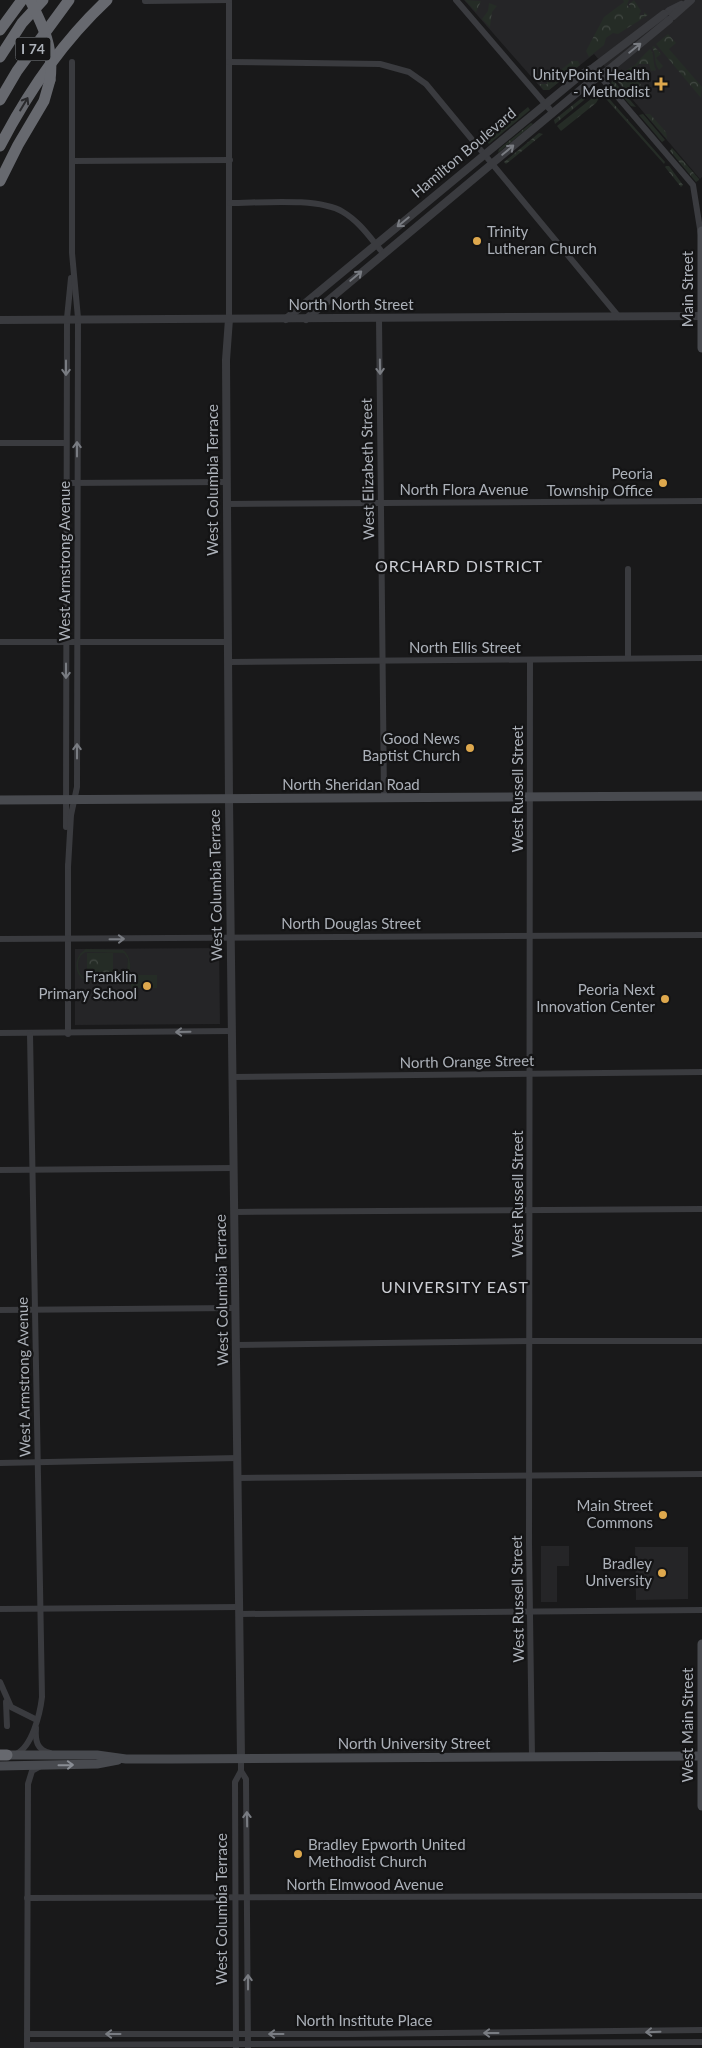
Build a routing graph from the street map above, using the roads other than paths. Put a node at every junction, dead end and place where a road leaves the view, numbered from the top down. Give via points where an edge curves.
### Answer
1 (22, 0) edge
2 (30, 0) edge
3 (43, 0) edge
4 (69, 0) edge
5 (107, 0) edge
6 (229, 0) edge
7 (456, 0) edge
8 (690, 0) edge
9 (144, 1) edge
10 (669, 16) junction
11 (0, 30) edge
12 (0, 57) edge
13 (72, 62) dead end
14 (229, 62) junction
15 (593, 68) junction
16 (600, 76) junction
17 (0, 100) edge
18 (546, 104) junction
19 (553, 113) junction
20 (0, 146) edge
21 (484, 155) junction
22 (230, 160) junction
23 (72, 161) junction
24 (491, 164) junction
25 (0, 181) edge
26 (693, 185) junction
27 (702, 187) edge
28 (230, 203) junction
29 (702, 231) edge
30 (702, 242) edge
31 (376, 244) junction
32 (72, 253) junction
33 (384, 253) junction
34 (702, 316) edge
35 (619, 317) junction
36 (379, 318) junction
37 (230, 319) junction
38 (286, 319) junction
39 (306, 319) junction
40 (0, 320) edge
41 (67, 320) junction
42 (78, 320) junction
43 (702, 348) edge
44 (0, 443) edge
45 (66, 443) junction
46 (226, 482) junction
47 (66, 483) junction
48 (77, 483) junction
49 (702, 501) edge
50 (382, 503) junction
51 (227, 504) junction
52 (628, 569) dead end
53 (0, 642) edge
54 (66, 642) junction
55 (77, 642) junction
56 (228, 642) junction
57 (628, 658) junction
58 (702, 658) edge
59 (530, 660) junction
60 (383, 661) junction
61 (229, 662) junction
62 (702, 796) edge
63 (531, 798) junction
64 (384, 799) junction
65 (0, 800) edge
66 (70, 800) junction
67 (229, 800) junction
68 (702, 934) edge
69 (531, 935) junction
70 (231, 938) junction
71 (68, 939) junction
72 (0, 940) edge
73 (232, 1031) junction
74 (0, 1034) edge
75 (30, 1034) junction
76 (68, 1034) junction
77 (702, 1072) edge
78 (531, 1073) junction
79 (233, 1077) junction
80 (234, 1168) junction
81 (0, 1170) edge
82 (33, 1170) junction
83 (702, 1209) edge
84 (530, 1210) junction
85 (234, 1212) junction
86 (236, 1308) junction
87 (0, 1310) edge
88 (36, 1310) junction
89 (530, 1341) junction
90 (702, 1341) edge
91 (236, 1345) junction
92 (238, 1458) junction
93 (37, 1462) junction
94 (0, 1463) edge
95 (702, 1474) edge
96 (530, 1476) junction
97 (238, 1478) junction
98 (0, 1609) edge
99 (40, 1609) junction
100 (240, 1610) junction
101 (702, 1610) edge
102 (530, 1612) junction
103 (702, 1644) edge
104 (0, 1682) edge
105 (6, 1699) junction
106 (37, 1720) junction
107 (7, 1726) dead end
108 (4, 1755) edge
109 (72, 1756) junction
110 (702, 1756) edge
111 (532, 1757) junction
112 (241, 1758) junction
113 (126, 1759) junction
114 (0, 1766) edge
115 (42, 1766) junction
116 (241, 1771) junction
117 (702, 1806) edge
118 (702, 1896) edge
119 (27, 1898) junction
120 (236, 1898) junction
121 (247, 1898) junction
122 (702, 2030) edge
123 (27, 2034) junction
124 (236, 2034) junction
125 (248, 2034) junction
126 (702, 2042) edge
127 (27, 2046) edge
128 (236, 2046) edge
129 (248, 2046) edge

1 - 11 highway
2 - 25 highway, bridge via 49,42 50,80 44,101
3 - 12 highway, I 74 via 22,23
4 - 17 highway, I 74
20 -> 5 highway via 24,102 57,54
6 - 9 street
6 - 14 street, West Columbia Terrace
7 - 18 street
8 - 10 street, Hamilton Boulevard
10 - 15 street, Hamilton Boulevard
16 -> 10 street, Hamilton Boulevard
13 - 23 street, West Armstrong Avenue
14 - 21 street via 372,63 402,69 426,84
14 - 22 street, West Columbia Terrace
15 - 16 street
15 - 18 street, Hamilton Boulevard
16 - 19 street, Hamilton Boulevard
16 - 26 street
18 - 19 street
18 - 21 street, Hamilton Boulevard
24 -> 19 street, Hamilton Boulevard
21 - 24 street
21 -> 31 street, Hamilton Boulevard
22 - 23 street
22 - 28 street, West Columbia Terrace
23 - 32 street, West Armstrong Avenue
24 - 33 street, Hamilton Boulevard
24 - 35 street
26 - 27 street
26 - 30 street
28 - 31 street via 315,203 332,207 351,218
28 - 37 street, West Columbia Terrace
29 - 30 main road, Main Street
30 - 34 main road, Main Street
31 - 33 street
31 - 38 street, Hamilton Boulevard
32 - 41 street, West Armstrong Avenue
32 - 42 street, West Armstrong Avenue
39 -> 33 street, Hamilton Boulevard
34 - 35 street, North North Street
34 - 43 main road, Main Street
35 - 36 street, North North Street
36 - 39 street, North North Street
36 -> 50 street, West Elizabeth Street
37 - 38 street, North North Street
37 - 42 street, North North Street
37 - 46 street, West Columbia Terrace via 226,360
38 - 39 street, North North Street
40 - 41 street, North North Street
41 - 42 street, North North Street
41 -> 45 street, West Armstrong Avenue
48 -> 42 street, West Armstrong Avenue
44 - 45 street
45 - 47 street, West Armstrong Avenue
46 - 48 street
46 - 51 street, West Columbia Terrace
47 - 48 street
47 - 54 street, West Armstrong Avenue
48 - 55 street, West Armstrong Avenue
49 - 50 street, North Flora Avenue
50 - 51 street, North Flora Avenue
50 - 60 street, West Elizabeth Street
51 - 56 street, West Columbia Terrace
52 - 57 street
53 - 54 street
54 - 55 street
54 -> 66 street, West Armstrong Avenue
55 - 56 street
66 -> 55 street, West Armstrong Avenue via 76,787
56 - 61 street, West Columbia Terrace
57 - 58 street, North Ellis Street
57 - 59 street, North Ellis Street
59 - 60 street, North Ellis Street
59 - 63 street, West Russell Street
60 - 61 street, North Ellis Street
60 - 64 street, West Elizabeth Street
61 - 67 street, West Columbia Terrace
62 - 63 main road, North Sheridan Road
63 - 64 main road, North Sheridan Road
63 - 69 street, West Russell Street
64 - 67 main road, North Sheridan Road
65 - 66 main road, North Sheridan Road
66 - 67 main road, North Sheridan Road
66 - 71 street, West Armstrong Avenue
67 - 70 street, West Columbia Terrace
68 - 69 street, North Douglas Street
69 - 70 street, North Douglas Street
69 - 78 street, West Russell Street
71 -> 70 street, North Douglas Street
70 - 73 street, West Columbia Terrace
71 - 72 street, North Douglas Street
71 - 76 street, West Armstrong Avenue
73 -> 76 street
73 - 79 street, West Columbia Terrace
74 - 75 street
75 - 76 street
75 - 82 street, West Armstrong Avenue
77 - 78 street, North Orange Street
78 - 79 street, North Orange Street
78 - 84 street, West Russell Street
79 - 80 street, West Columbia Terrace
80 - 82 street
80 - 85 street, West Columbia Terrace
81 - 82 street
82 - 88 street, West Armstrong Avenue
83 - 84 street
84 - 85 street
84 - 89 street, West Russell Street
85 - 86 street, West Columbia Terrace
86 - 88 street
86 - 91 street, West Columbia Terrace
87 - 88 street
88 - 93 street, West Armstrong Avenue
89 - 90 street
89 - 91 street
89 - 96 street, West Russell Street
91 - 92 street, West Columbia Terrace
92 - 93 street
92 - 97 street, West Columbia Terrace
93 - 94 street
93 - 99 street, West Armstrong Avenue
95 - 96 street
96 - 97 street
96 - 102 street, West Russell Street
97 - 100 street, West Columbia Terrace
98 - 99 street
99 - 100 street
99 - 106 street, West Armstrong Avenue via 42,1697
100 - 102 street
100 - 112 street, West Columbia Terrace
101 - 102 street
102 - 111 street, West Russell Street
103 - 110 main road, West Main Street
104 - 105 street
105 - 106 street via 15,1710
105 - 107 street
106 - 108 street, West Armstrong Avenue via 26,1746 18,1753
106 - 109 street, West Armstrong Avenue via 36,1738 41,1749
108 - 109 main road, North University Street
109 - 113 main road, North University Street
110 - 111 main road, North University Street
110 - 117 main road, West Main Street
111 - 112 main road, North University Street
112 - 113 main road, North University Street
112 - 116 street, West Columbia Terrace
115 -> 113 main road, North University Street via 97,1764
114 - 115 main road, North University Street
115 - 119 street via 30,1775 28,1784
116 - 120 street, West Columbia Terrace via 235,1782
121 -> 116 street, West Columbia Terrace via 246,1779
118 - 121 street, North Elmwood Avenue
119 - 120 street, North Elmwood Avenue
119 - 123 street
120 - 121 street, North Elmwood Avenue
120 - 124 street, West Columbia Terrace
125 -> 121 street, West Columbia Terrace
122 -> 125 street, North Institute Place
124 -> 123 street, North Institute Place
123 - 127 street
124 - 125 street, North Institute Place
124 - 128 street, West Columbia Terrace
125 - 129 street, West Columbia Terrace
126 - 129 street, North Institute Place
127 - 128 street, North Institute Place
128 - 129 street, North Institute Place

